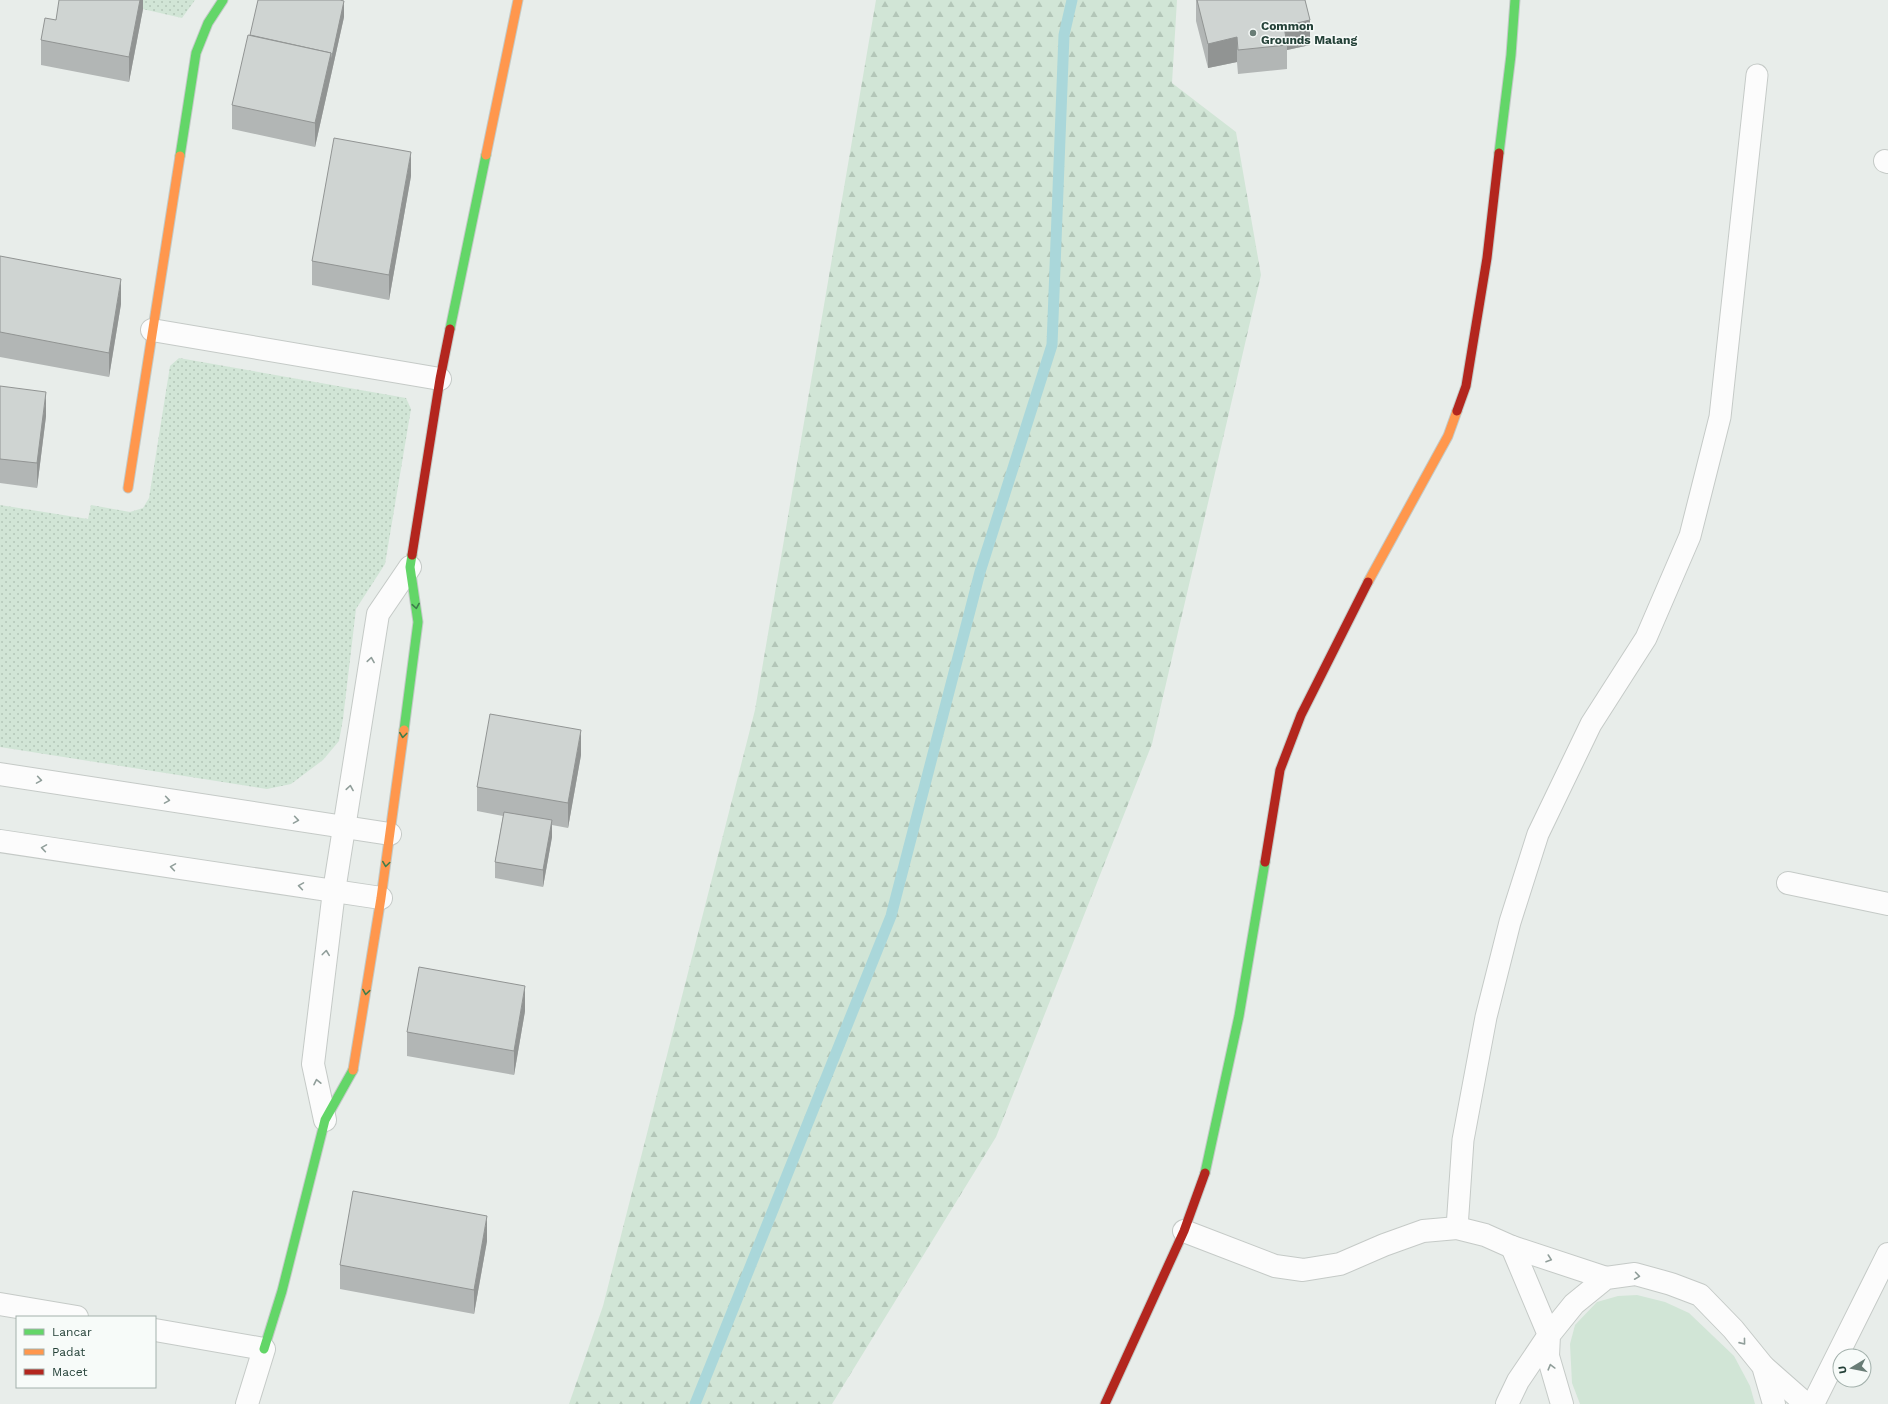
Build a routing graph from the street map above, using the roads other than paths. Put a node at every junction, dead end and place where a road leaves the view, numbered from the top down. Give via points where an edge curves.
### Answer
1 (223, 0) edge
2 (518, 0) edge
3 (1515, 0) edge
4 (1757, 75) dead end
5 (152, 330) junction
6 (440, 379) junction
7 (128, 488) dead end
8 (410, 567) junction
9 (0, 774) edge
10 (344, 827) junction
11 (390, 834) junction
12 (0, 841) edge
13 (1788, 883) dead end
14 (334, 891) junction
15 (381, 898) junction
16 (1888, 904) edge
17 (325, 1120) junction
18 (1457, 1228) junction
19 (1184, 1231) junction
20 (1512, 1247) junction
21 (1888, 1254) edge
22 (1606, 1278) junction
23 (0, 1304) edge
24 (72, 1316) edge
25 (156, 1330) edge
26 (1549, 1335) junction
27 (264, 1348) junction
28 (1763, 1366) junction
29 (247, 1404) edge
30 (1105, 1404) edge
31 (1507, 1404) edge
32 (1562, 1404) edge
33 (1774, 1404) edge
34 (1806, 1404) edge
35 (1812, 1404) edge

1 - 5 street via 208,23 196,53
2 - 6 street
3 - 19 street via 1488,250 1466,386 1448,436 1371,577 1301,715 1280,770 1239,1016 1207,1168
4 - 18 lane via 1720,418 1690,536 1646,638 1591,724 1538,834 1510,922 1486,1017 1463,1140
5 - 6 street
5 - 7 street
6 - 8 street
10 -> 8 street via 378,614
8 -> 11 street via 418,622
9 -> 10 street
10 - 11 street
10 - 14 street
11 -> 15 street
14 -> 12 street
13 - 16 street
14 - 15 street
17 -> 14 street via 313,1064
15 -> 17 street via 352,1074
17 - 27 street via 282,1291
18 - 19 street via 1423,1231 1340,1264 1303,1270 1275,1266
18 - 20 street via 1485,1235
19 - 30 street
20 -> 22 street
20 - 26 street
21 - 35 street
22 - 26 street via 1574,1304
22 -> 28 street via 1634,1274 1700,1295 1733,1329
23 - 24 street
25 - 27 street
26 - 31 street via 1518,1381
32 -> 26 street via 1548,1356
27 - 29 street
28 - 33 street
28 - 34 street

